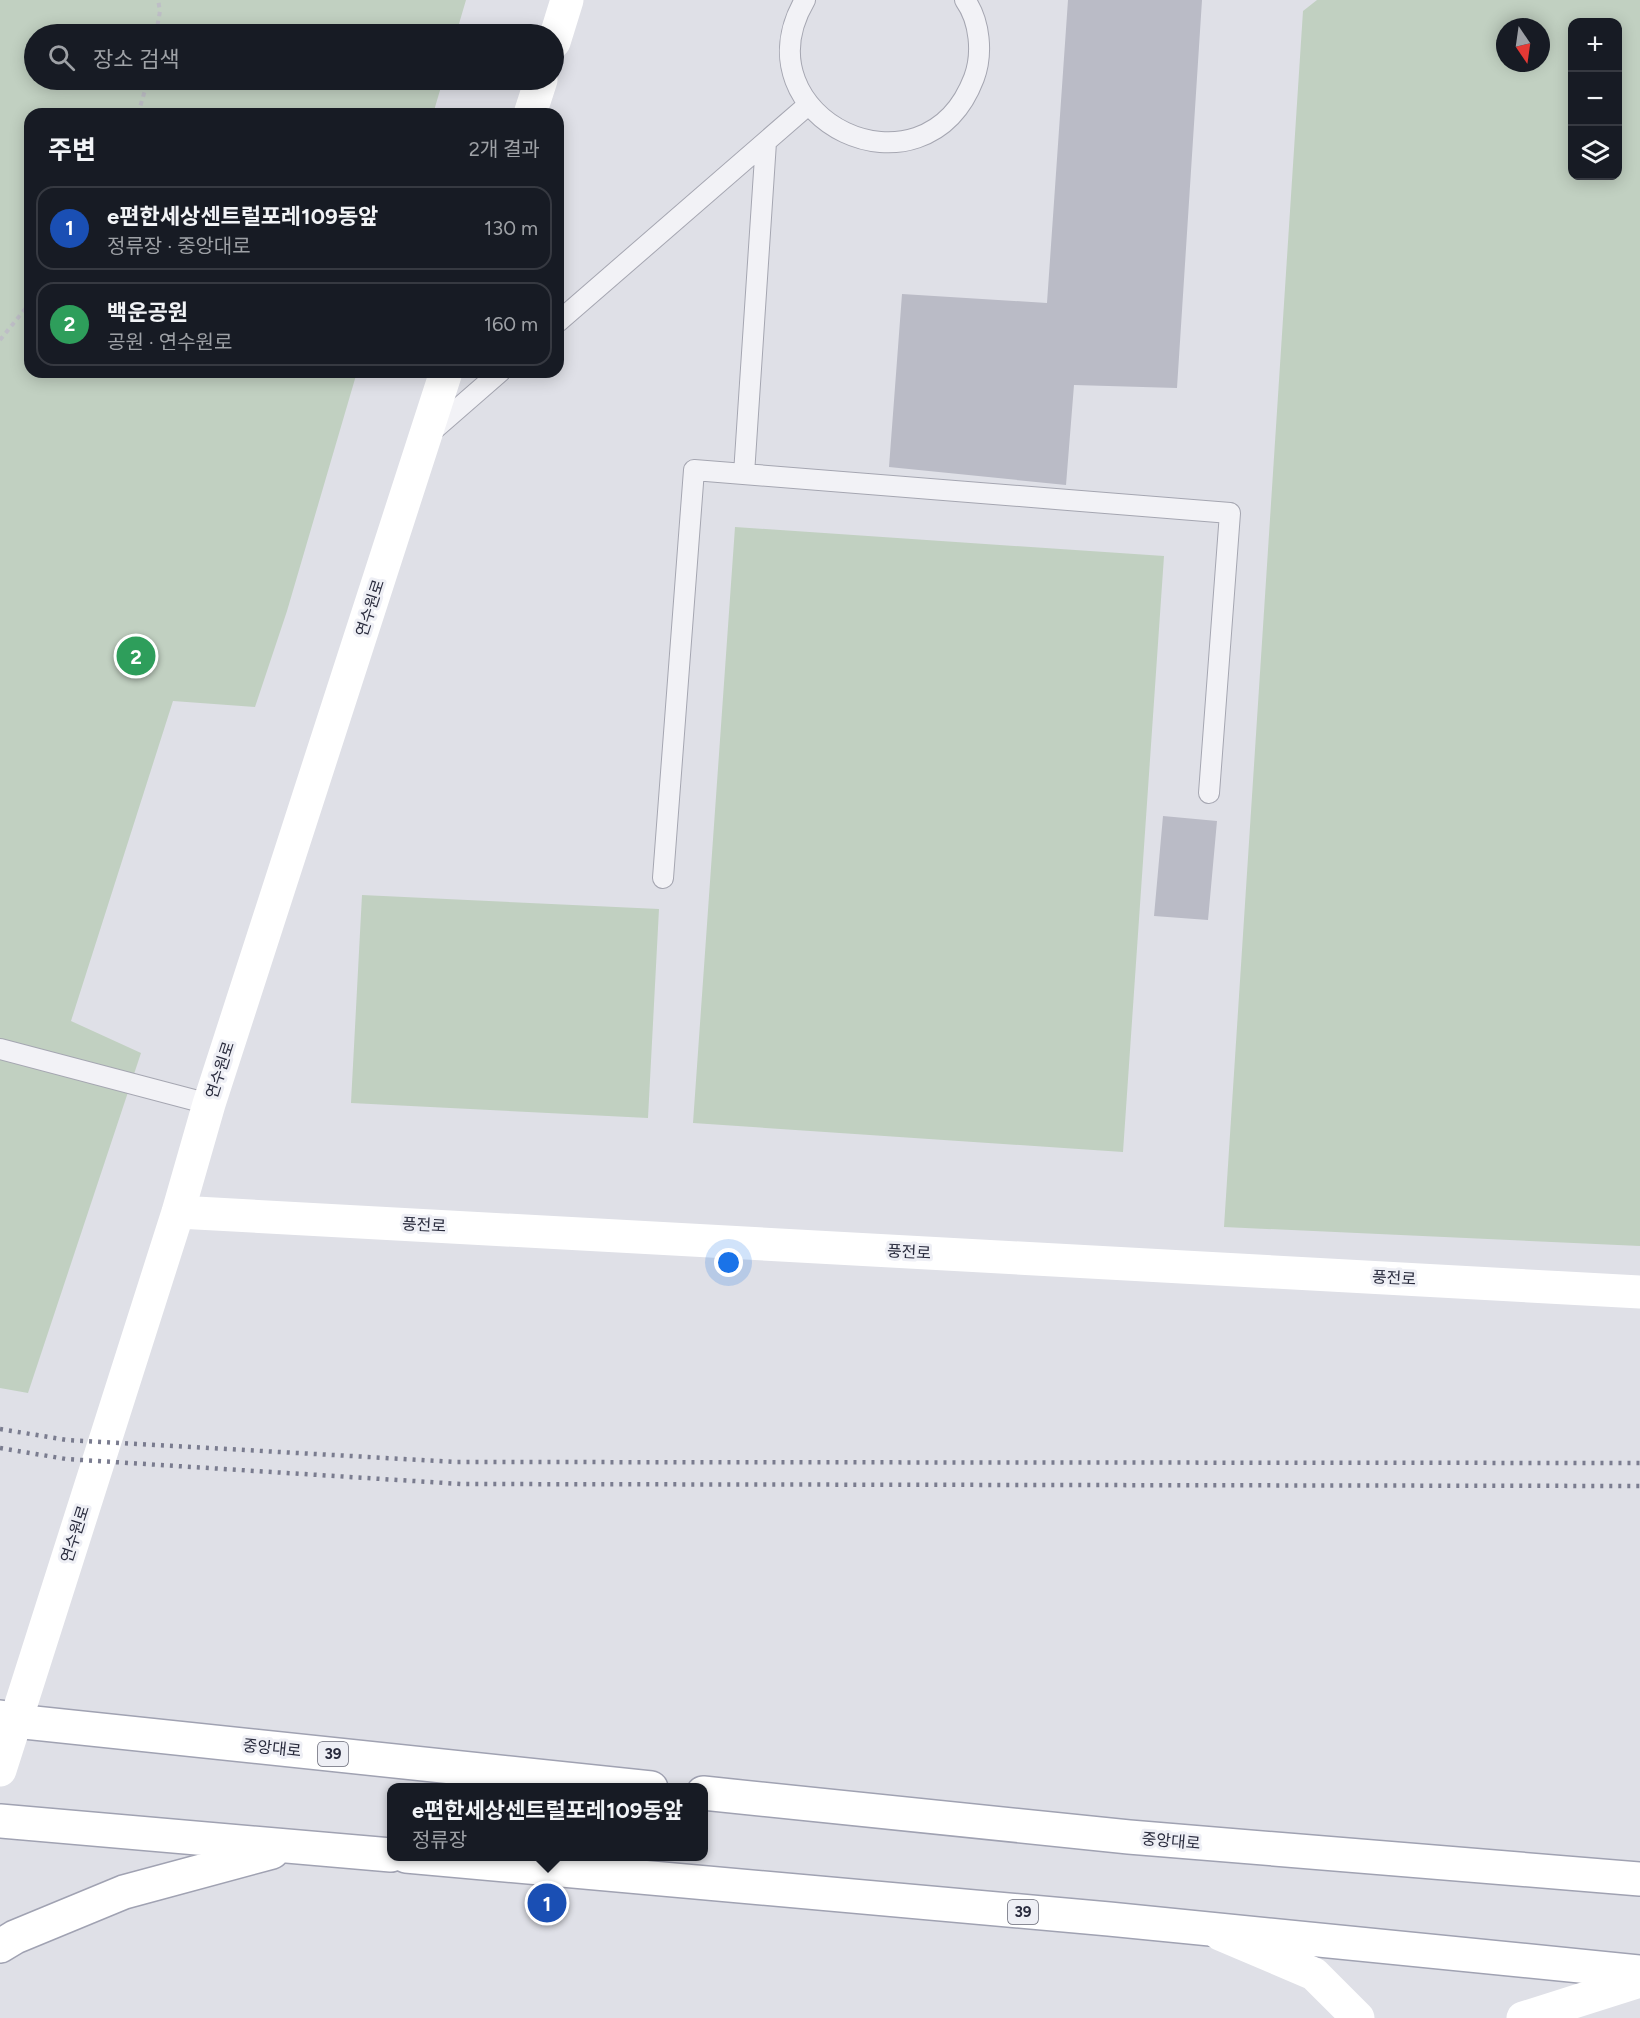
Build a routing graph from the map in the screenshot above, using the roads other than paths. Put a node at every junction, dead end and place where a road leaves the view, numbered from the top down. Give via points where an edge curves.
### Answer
1 (567, 0) edge
2 (805, 0) edge
3 (970, 2) edge
4 (560, 24) edge
5 (538, 90) edge
6 (808, 105) junction
7 (532, 108) edge
8 (766, 142) junction
9 (564, 317) edge
10 (444, 378) edge
11 (493, 378) edge
12 (425, 437) junction
13 (744, 474) junction
14 (1209, 793) dead end
15 (663, 878) dead end
16 (0, 1049) edge
17 (209, 1104) junction
18 (178, 1212) junction
19 (1640, 1292) edge
20 (8, 1719) edge
21 (0, 1770) edge
22 (604, 1783) edge
23 (708, 1794) edge
24 (0, 1821) edge
25 (294, 1846) junction
26 (387, 1855) edge
27 (451, 1861) edge
28 (1640, 1879) edge
29 (1212, 1930) junction
30 (0, 1946) edge
31 (1640, 1972) edge
32 (1640, 1981) edge
33 (1358, 2018) edge
34 (1523, 2018) edge

1 - 4 main road
2 - 6 lane via 795,16 789,46 794,77
3 - 6 lane via 979,36 978,67 967,96 954,112 921,137 890,143 859,140 830,127
5 - 7 main road
6 - 8 lane
8 - 9 lane
8 - 13 lane
10 - 12 main road, 연수원로
11 - 12 lane
12 - 17 main road, 연수원로
13 - 14 lane via 1230,513
13 - 15 lane via 694,470
16 - 17 lane
17 - 18 main road, 연수원로
18 - 19 main road, 풍전로
18 - 20 main road, 연수원로
20 - 21 main road, 연수원로
20 - 22 main road, 중앙대로 / 39
23 - 28 main road, 중앙대로 via 1129,1837
24 - 25 main road
25 - 26 main road
25 - 30 main road via 124,1892
27 - 29 main road, 39
29 - 31 main road, 39
29 - 33 main road via 1314,1974
32 - 34 main road

